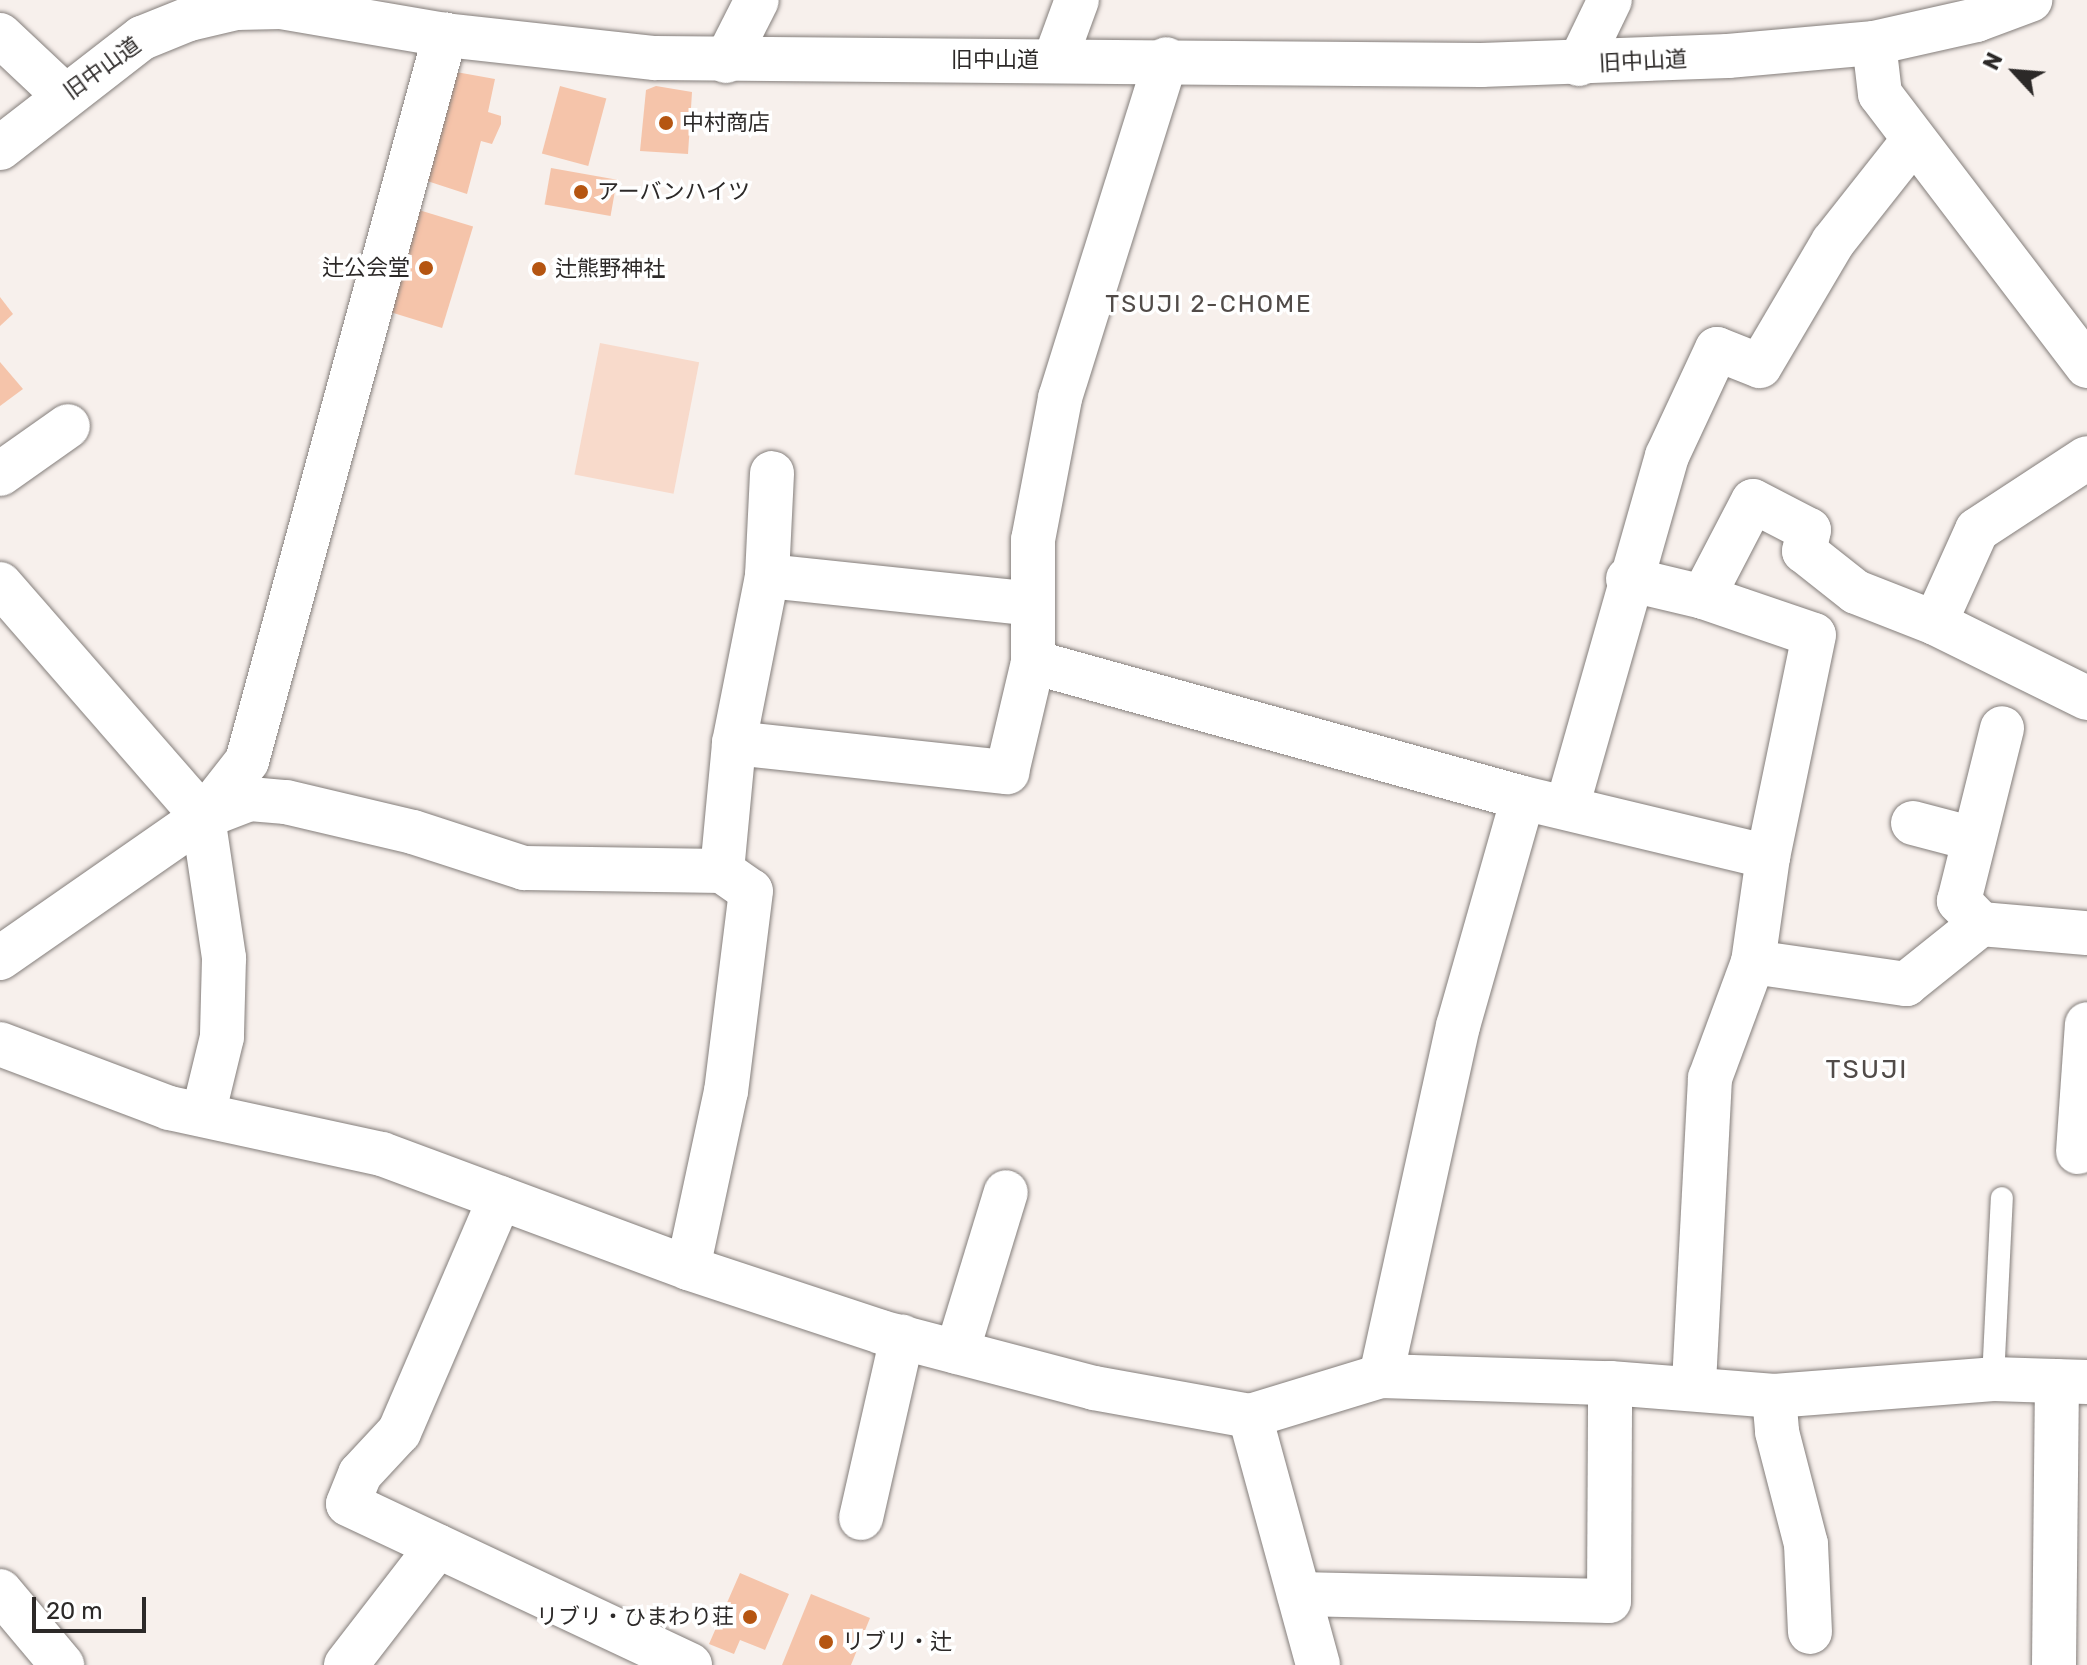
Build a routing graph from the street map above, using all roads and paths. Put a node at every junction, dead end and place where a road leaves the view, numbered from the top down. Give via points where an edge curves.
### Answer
1 (757, 0) edge
2 (1077, 0) edge
3 (1610, 0) edge
4 (2030, 0) edge
5 (0, 35) edge
6 (445, 35) junction
7 (1874, 43) junction
8 (1166, 59) junction
9 (1055, 60) junction
10 (726, 61) junction
11 (1579, 64) junction
12 (64, 95) junction
13 (1912, 142) junction
14 (0, 148) edge
15 (2087, 366) edge
16 (68, 426) dead end
17 (2087, 458) edge
18 (772, 473) dead end
19 (0, 474) edge
20 (767, 576) junction
21 (1628, 579) junction
22 (0, 584) edge
23 (1703, 597) junction
24 (1033, 604) junction
25 (1935, 623) junction
26 (1033, 662) junction
27 (2087, 698) edge
28 (2002, 728) dead end
29 (734, 743) junction
30 (1523, 798) junction
31 (1567, 807) junction
32 (203, 817) junction
33 (1913, 823) dead end
34 (1974, 839) junction
35 (1768, 857) junction
36 (722, 871) junction
37 (1981, 924) junction
38 (2087, 933) edge
39 (0, 958) edge
40 (1753, 962) junction
41 (2087, 1024) edge
42 (0, 1044) edge
43 (203, 1115) junction
44 (2078, 1152) dead end
45 (1006, 1192) dead end
46 (500, 1198) junction
47 (2002, 1198) dead end
48 (688, 1268) junction
49 (902, 1337) junction
50 (957, 1352) junction
51 (1381, 1376) junction
52 (1993, 1379) junction
53 (2072, 1382) edge
54 (1610, 1383) junction
55 (1694, 1388) junction
56 (1774, 1396) junction
57 (1250, 1416) junction
58 (861, 1518) dead end
59 (438, 1546) junction
60 (0, 1591) edge
61 (1299, 1594) junction
62 (1810, 1632) dead end
63 (62, 1665) edge
64 (346, 1665) edge
65 (690, 1665) edge
66 (1318, 1665) edge
67 (2054, 1665) edge

1 - 10 street
2 - 9 street
3 - 11 street
4 - 7 street, 旧中山道 via 1976,20
5 - 12 street
6 - 10 street, 旧中山道 via 574,51
6 - 12 street, 旧中山道 via 281,7 236,8 142,38
6 - 32 street via 247,761
7 - 11 street, 旧中山道
7 - 13 street via 1880,94
8 - 9 street, 旧中山道
8 - 11 street, 旧中山道
8 - 24 street via 1060,398 1033,540
9 - 10 street, 旧中山道
12 - 14 street, 旧中山道
13 - 15 street
13 - 21 street via 1833,242 1760,366 1717,349 1667,456
16 - 19 street
17 - 25 street via 1977,530
18 - 20 street
20 - 24 street
20 - 29 street
21 - 23 street
21 - 31 street
22 - 32 street
23 - 25 street via 1753,501 1809,530 1804,551 1856,592
23 - 35 street via 1814,635
24 - 26 street
25 - 27 street
26 - 29 street via 1007,772
26 - 30 street
28 - 34 street
29 - 36 street
30 - 31 street
30 - 51 street via 1458,1026
31 - 35 street
32 - 36 street via 250,799 286,802 413,832 524,868
32 - 39 street
32 - 43 street via 224,958 222,1037
33 - 34 street
34 - 37 street via 1959,901
35 - 40 street
36 - 48 street via 751,891 726,1091
37 - 38 street
37 - 40 street via 1906,984
40 - 55 street via 1710,1078
41 - 44 street
42 - 43 street via 169,1108
43 - 46 street via 382,1154
45 - 50 street
46 - 48 street
46 - 59 street via 399,1432 360,1474 348,1504
47 - 52 lane
48 - 49 street
49 - 50 street
49 - 58 street
50 - 57 street via 1094,1388
51 - 54 street
51 - 57 street
52 - 53 street
52 - 56 street
53 - 67 street
54 - 55 street
54 - 61 street via 1609,1601
55 - 56 street
56 - 62 street via 1777,1432 1806,1544
57 - 61 street
59 - 64 street
59 - 65 street
60 - 63 street
61 - 66 street

